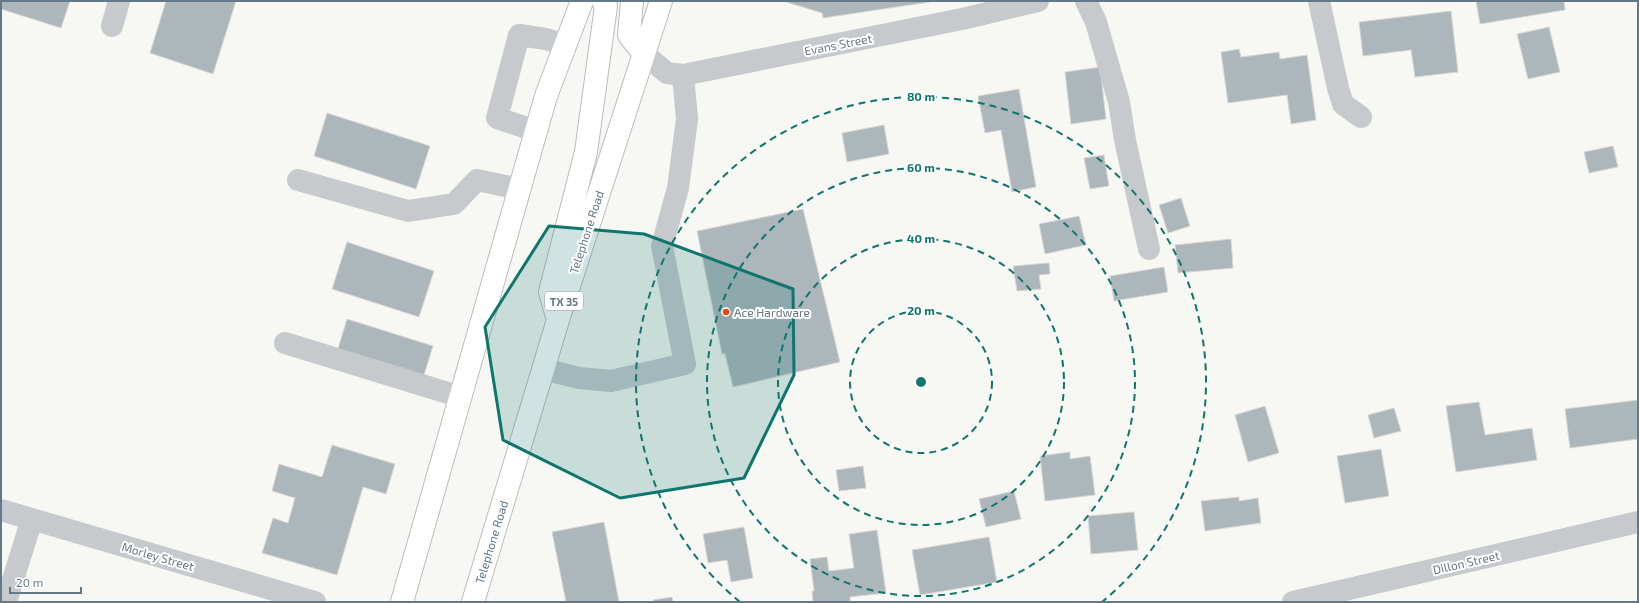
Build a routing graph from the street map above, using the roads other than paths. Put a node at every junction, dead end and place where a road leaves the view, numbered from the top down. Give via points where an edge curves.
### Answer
1 (119, 1) edge
2 (582, 1) edge
3 (603, 1) edge
4 (632, 1) edge
5 (661, 1) edge
6 (1038, 1) edge
7 (1086, 1) edge
8 (1319, 1) edge
9 (112, 26) dead end
10 (565, 45) junction
11 (644, 54) junction
12 (683, 75) junction
13 (1361, 117) dead end
14 (536, 132) junction
15 (298, 180) dead end
16 (520, 189) junction
17 (1150, 249) dead end
18 (558, 320) junction
19 (285, 343) dead end
20 (543, 369) junction
21 (461, 397) junction
22 (1, 510) edge
23 (32, 519) junction
24 (1638, 522) edge
25 (289, 598) edge
26 (6, 602) edge
27 (315, 602) edge
28 (402, 602) edge
29 (473, 602) edge
30 (1293, 602) edge

1 - 9 street
2 - 10 main road
3 - 18 main road via 606,6 586,152 550,292
4 - 11 main road via 629,35
5 - 11 main road, Telephone Road / TX 35
6 - 12 street, Evans Street via 962,19
7 - 17 street via 1096,22 1119,102
8 - 13 street via 1343,104
10 - 14 main road
10 - 14 street via 520,35 497,118
11 - 12 street, Evans Street via 667,73
11 - 18 main road, Telephone Road / TX 35
12 - 20 street via 687,119 678,188 662,246 685,364 611,381 580,378
14 - 16 main road
15 - 16 street via 408,211 454,204 477,180
16 - 21 main road
18 - 20 main road, Telephone Road / TX 35
19 - 21 street
20 - 29 main road, Telephone Road / TX 35
21 - 28 main road
22 - 23 street, Morley Street
23 - 25 street, Morley Street
23 - 26 street
24 - 30 street, Dillon Street
25 - 27 street, Morley Street

